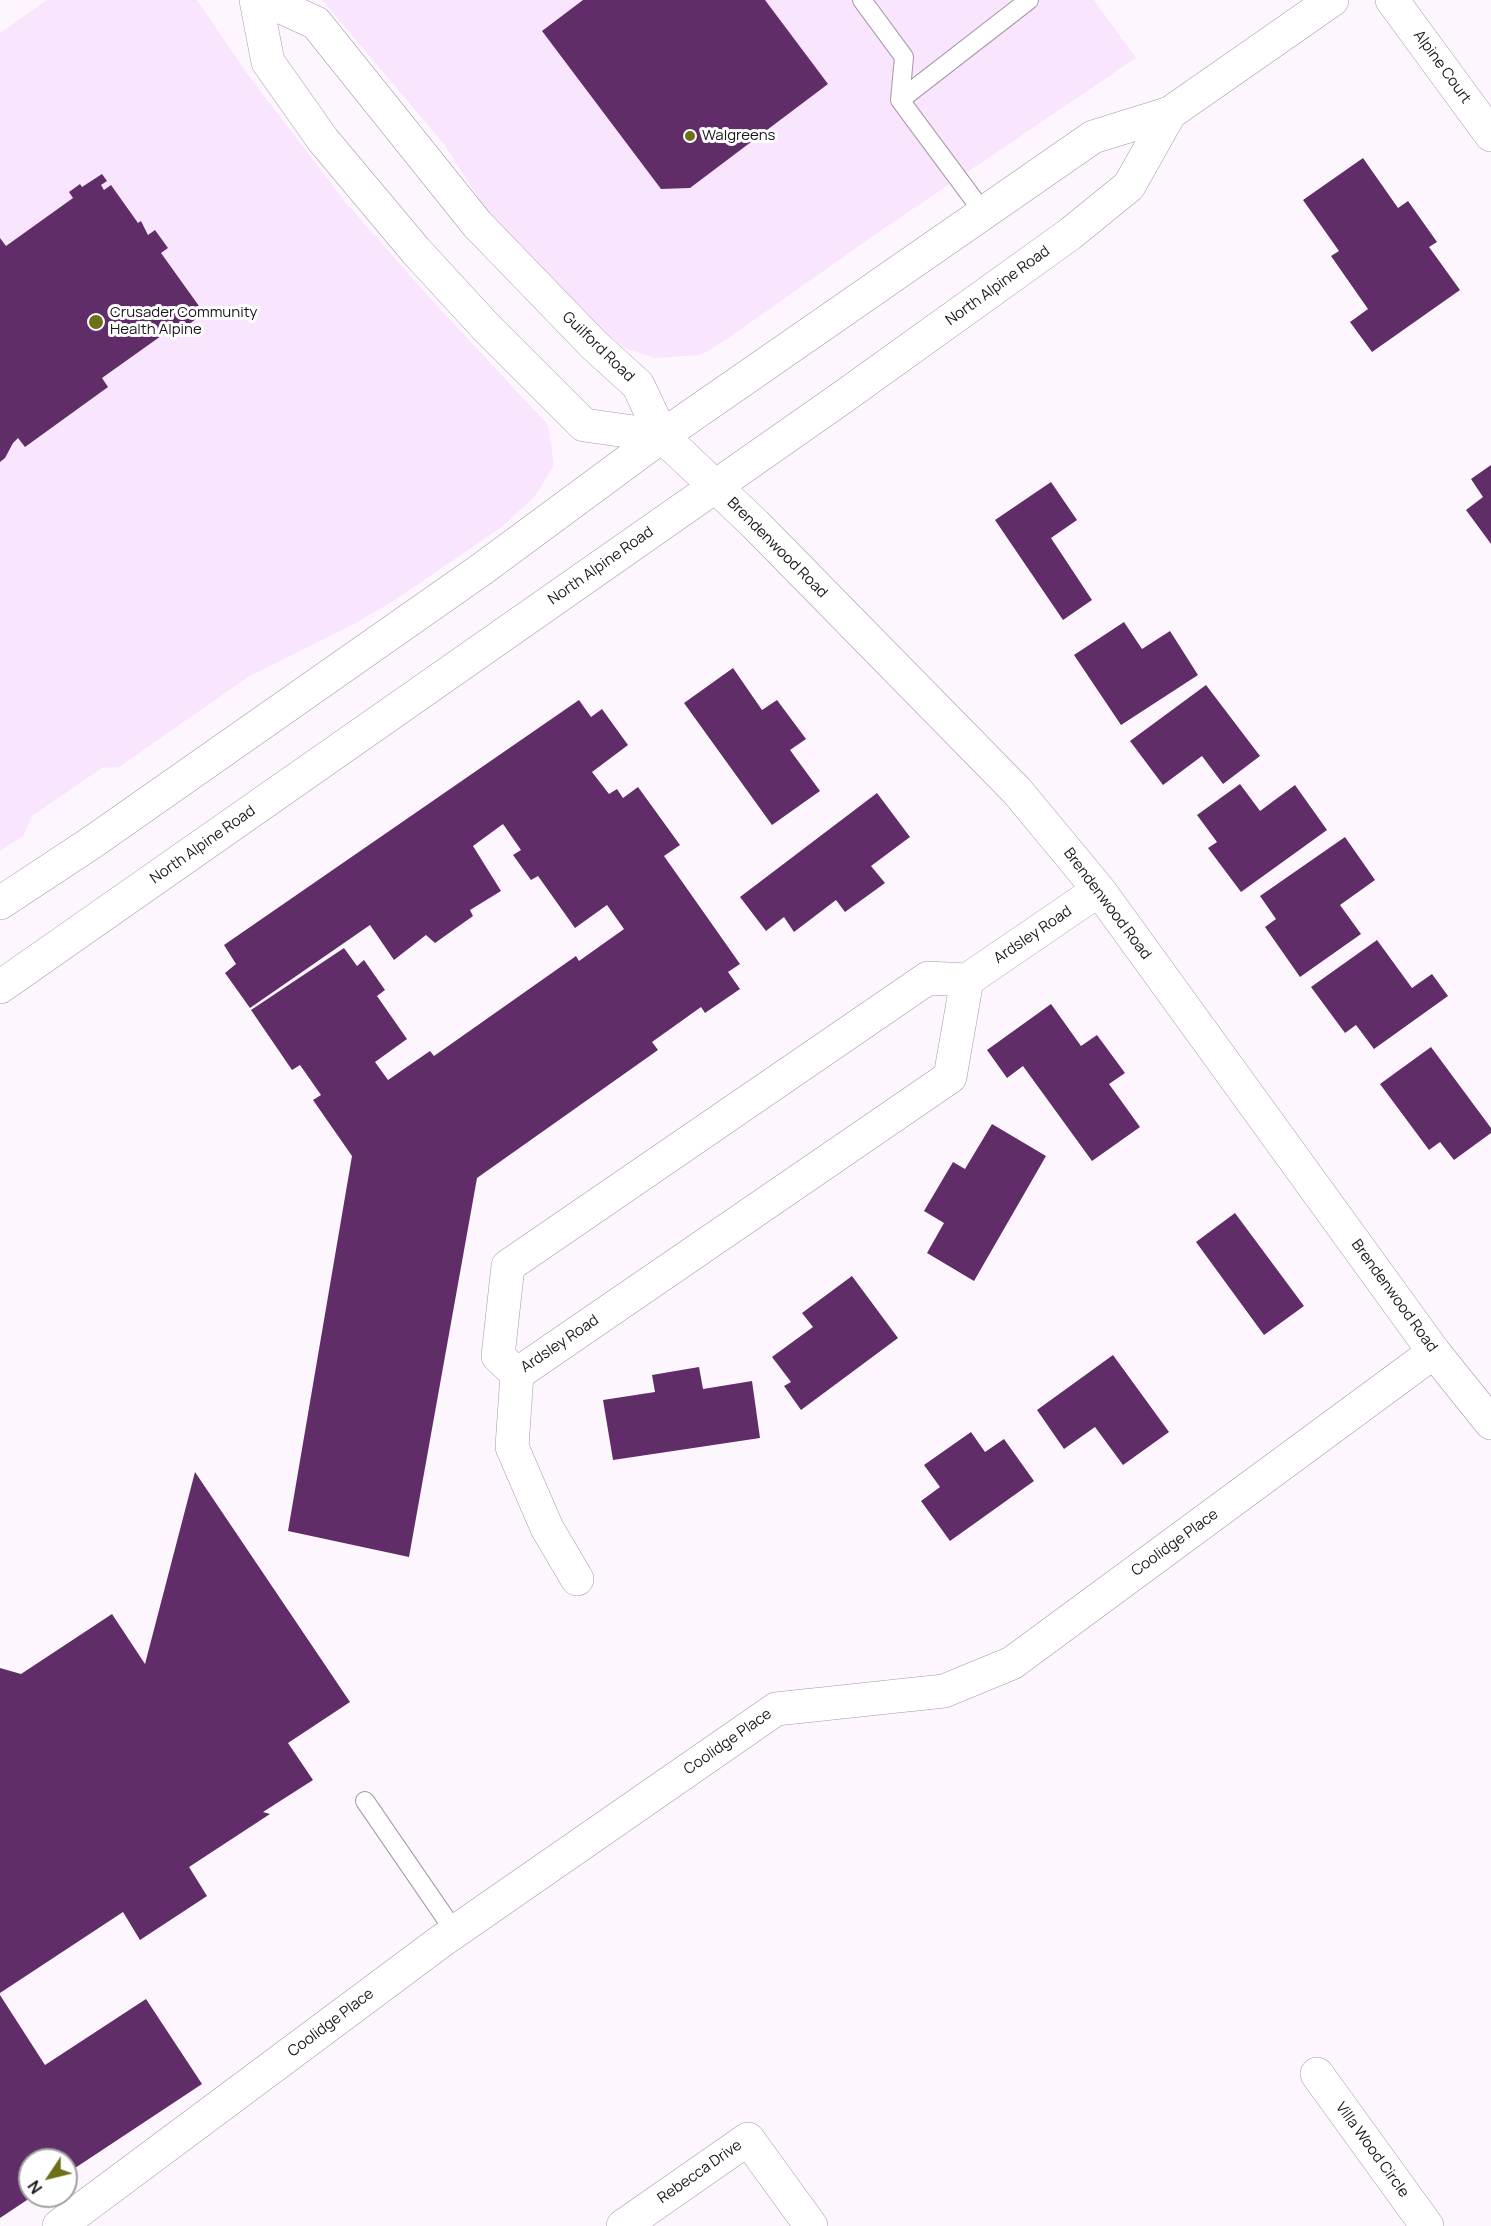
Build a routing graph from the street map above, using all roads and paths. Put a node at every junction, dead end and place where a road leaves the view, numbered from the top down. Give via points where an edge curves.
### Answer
1 (256, 0) edge
2 (266, 0) edge
3 (862, 0) edge
4 (1029, 0) edge
5 (1332, 0) edge
6 (1392, 0) edge
7 (900, 100) junction
8 (1170, 113) junction
9 (1491, 135) edge
10 (983, 213) junction
11 (662, 436) junction
12 (715, 486) junction
13 (1099, 890) junction
14 (0, 903) edge
15 (967, 980) junction
16 (0, 987) edge
17 (1434, 1352) junction
18 (517, 1374) junction
19 (1491, 1423) edge
20 (577, 1579) dead end
21 (365, 1801) dead end
22 (455, 1932) junction
23 (1317, 2074) dead end
24 (59, 2226) edge
25 (623, 2226) edge
26 (811, 2226) edge
27 (1427, 2226) edge

1 - 11 street via 268,62 323,140 373,201 485,326 584,425
2 - 11 street, Guilford Road via 316,23 477,225 638,386
3 - 7 lane via 904,57
4 - 7 lane
5 - 8 street, North Alpine Road
6 - 9 street, Alpine Court
7 - 10 lane
8 - 10 street, North Alpine Road via 1093,137
8 - 12 street, North Alpine Road via 1129,186 1121,193 971,306
10 - 11 street, North Alpine Road
11 - 12 street, Brendenwood Road
11 - 14 street, North Alpine Road via 472,576
12 - 13 street, Brendenwood Road via 1017,790
12 - 16 street, North Alpine Road
13 - 15 street, Ardsley Road
13 - 17 street, Brendenwood Road
15 - 18 street, Ardsley Road via 950,1077
15 - 18 street, Ardsley Road via 928,978 508,1266 498,1356
17 - 19 street, Brendenwood Road
17 - 22 street, Coolidge Place via 1012,1663 944,1692 776,1708
18 - 20 street via 512,1447 547,1528
21 - 22 lane
22 - 24 street, Coolidge Place
23 - 27 street, Villa Wood Circle
25 - 26 street, Rebecca Drive via 748,2139

